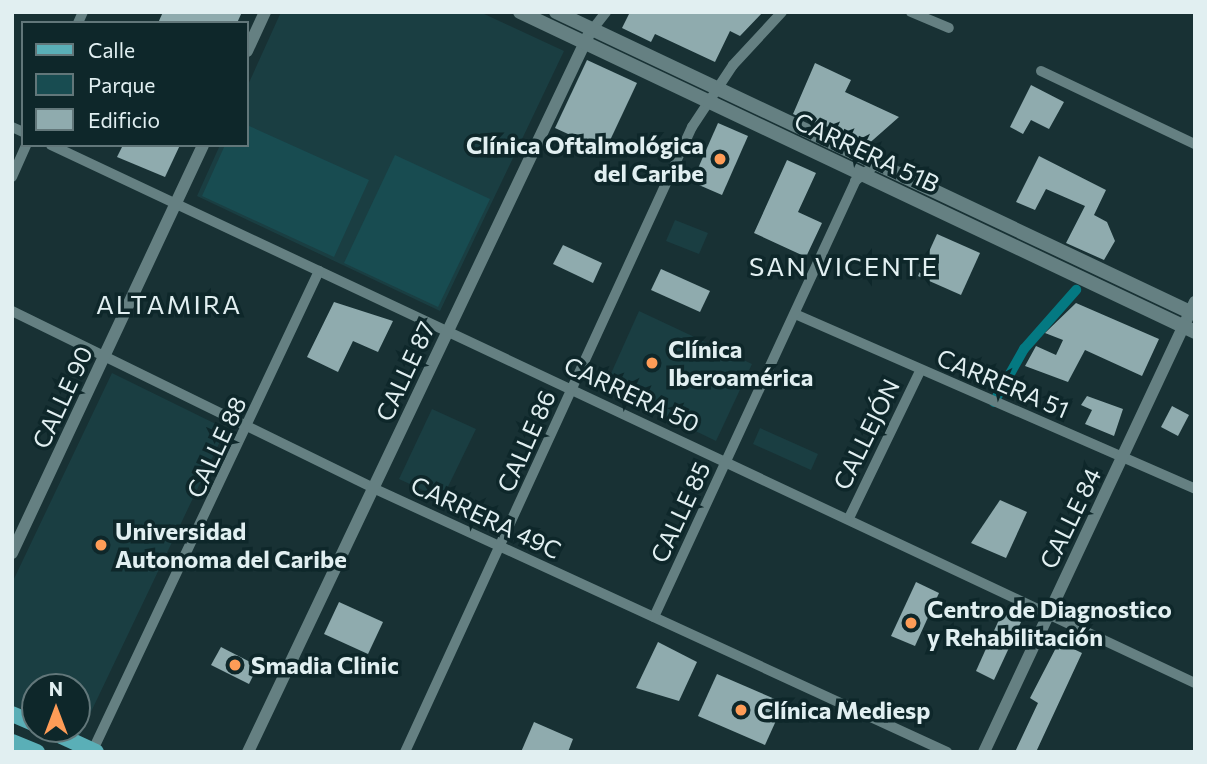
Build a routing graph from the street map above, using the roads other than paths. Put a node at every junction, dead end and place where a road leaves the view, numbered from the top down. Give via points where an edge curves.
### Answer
1 (265, 12) edge
2 (520, 12) edge
3 (556, 12) edge
4 (606, 12) edge
5 (782, 12) edge
6 (911, 12) edge
7 (949, 28) dead end
8 (592, 30) junction
9 (584, 43) junction
10 (248, 49) edge
11 (1041, 71) dead end
12 (715, 88) junction
13 (706, 101) junction
14 (1195, 144) edge
15 (25, 147) edge
16 (55, 147) edge
17 (202, 147) edge
18 (876, 164) junction
19 (862, 176) junction
20 (12, 177) edge
21 (176, 204) junction
22 (319, 271) junction
23 (1192, 307) edge
24 (12, 311) edge
25 (795, 314) junction
26 (1189, 329) edge
27 (448, 331) junction
28 (104, 356) junction
29 (920, 370) junction
30 (572, 390) junction
31 (249, 429) junction
32 (1122, 458) junction
33 (727, 461) junction
34 (373, 488) junction
35 (1195, 489) edge
36 (850, 516) junction
37 (501, 549) junction
38 (12, 553) edge
39 (1049, 611) junction
40 (654, 617) junction
41 (1195, 683) edge
42 (12, 741) edge
43 (76, 743) edge
44 (93, 751) edge
45 (37, 752) edge
46 (248, 752) edge
47 (405, 752) edge
48 (947, 752) edge
49 (984, 752) edge

1 - 10 street
2 - 9 main road, CARRERA 51B
3 - 8 main road, CARRERA 51B
4 - 8 street, CALLE 87
5 - 12 street, CALLE 86
6 - 7 street
8 - 9 street, CALLE 87
8 - 12 main road, CARRERA 51B
9 - 13 main road, CARRERA 51B
9 - 27 street, CALLE 87
11 - 14 street
12 - 13 street, CALLE 86
12 - 18 main road, CARRERA 51B
13 - 19 main road, CARRERA 51B
13 - 30 street, CALLE 86
15 - 20 street
16 - 21 street, CARRERA 50
17 - 21 street, CALLE 90
18 - 19 street, CALLE 85
18 - 23 main road, CARRERA 51B
19 - 25 street, CALLE 85
19 - 26 main road, CARRERA 51B
21 - 22 street, CARRERA 50
21 - 28 street, CALLE 90
22 - 27 street, CARRERA 50
22 - 31 street, CALLE 88
23 - 26 street, CALLE 84
24 - 28 street, CARRERA 49C
25 - 29 street, CARRERA 51
25 - 33 street, CALLE 85
26 - 32 street, CALLE 84
27 - 30 street, CARRERA 50
27 - 34 street, CALLE 87
28 - 31 street, CARRERA 49C
28 - 38 street, CALLE 90
29 - 32 street, CARRERA 51
29 - 36 street, CALLEJÓN
30 - 33 street, CARRERA 50
30 - 37 street, CALLE 86
31 - 34 street, CARRERA 49C
31 - 44 street, CALLE 88
32 - 35 street, CARRERA 51
32 - 39 street, CALLE 84
33 - 36 street, CARRERA 50
33 - 40 street, CALLE 85
34 - 37 street, CARRERA 49C
34 - 46 street, CALLE 87
36 - 39 street, CARRERA 50
37 - 40 street, CARRERA 49C
37 - 47 street, CALLE 86
39 - 41 street, CARRERA 50
39 - 49 street, CALLE 84
40 - 48 street, CARRERA 49C
42 - 45 main road
43 - 44 main road

